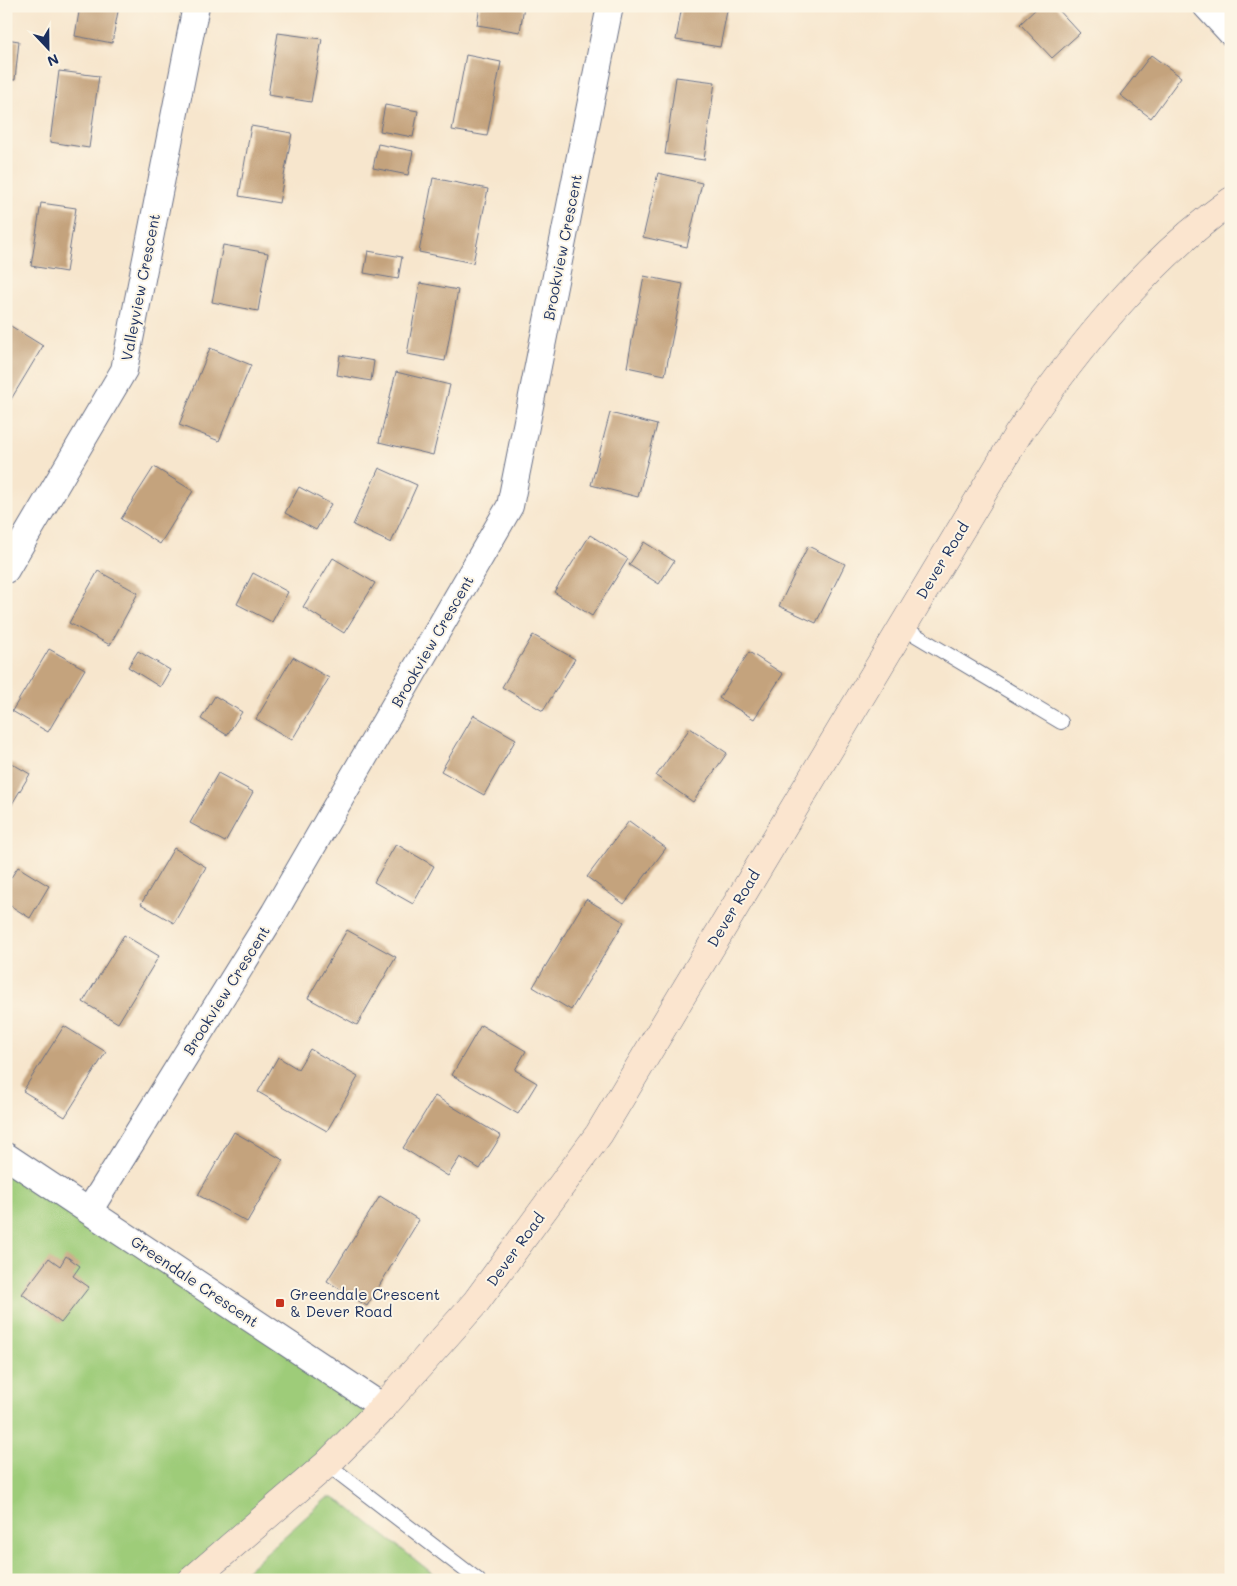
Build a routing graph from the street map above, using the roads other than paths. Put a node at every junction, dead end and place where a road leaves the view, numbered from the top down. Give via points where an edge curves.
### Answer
1 (196, 6) edge
2 (610, 6) edge
3 (1206, 6) edge
4 (1231, 33) edge
5 (1231, 201) edge
6 (6, 570) edge
7 (902, 627) junction
8 (1061, 722) dead end
9 (6, 1156) edge
10 (89, 1211) junction
11 (383, 1407) junction
12 (327, 1464) junction
13 (192, 1580) edge
14 (478, 1580) edge

1 - 6 street, Valleyview Crescent via 124,370
2 - 10 street, Brookview Crescent via 510,506 274,913
3 - 4 street
5 - 7 main road, Dever Road via 1166,255 1063,370 1018,434
7 - 8 lane
7 - 11 main road, Dever Road via 599,1134 476,1302
9 - 10 street, Greendale Crescent
10 - 11 street, Greendale Crescent
11 - 12 main road, Dever Road
12 - 13 main road, Dever Road
12 - 14 lane

